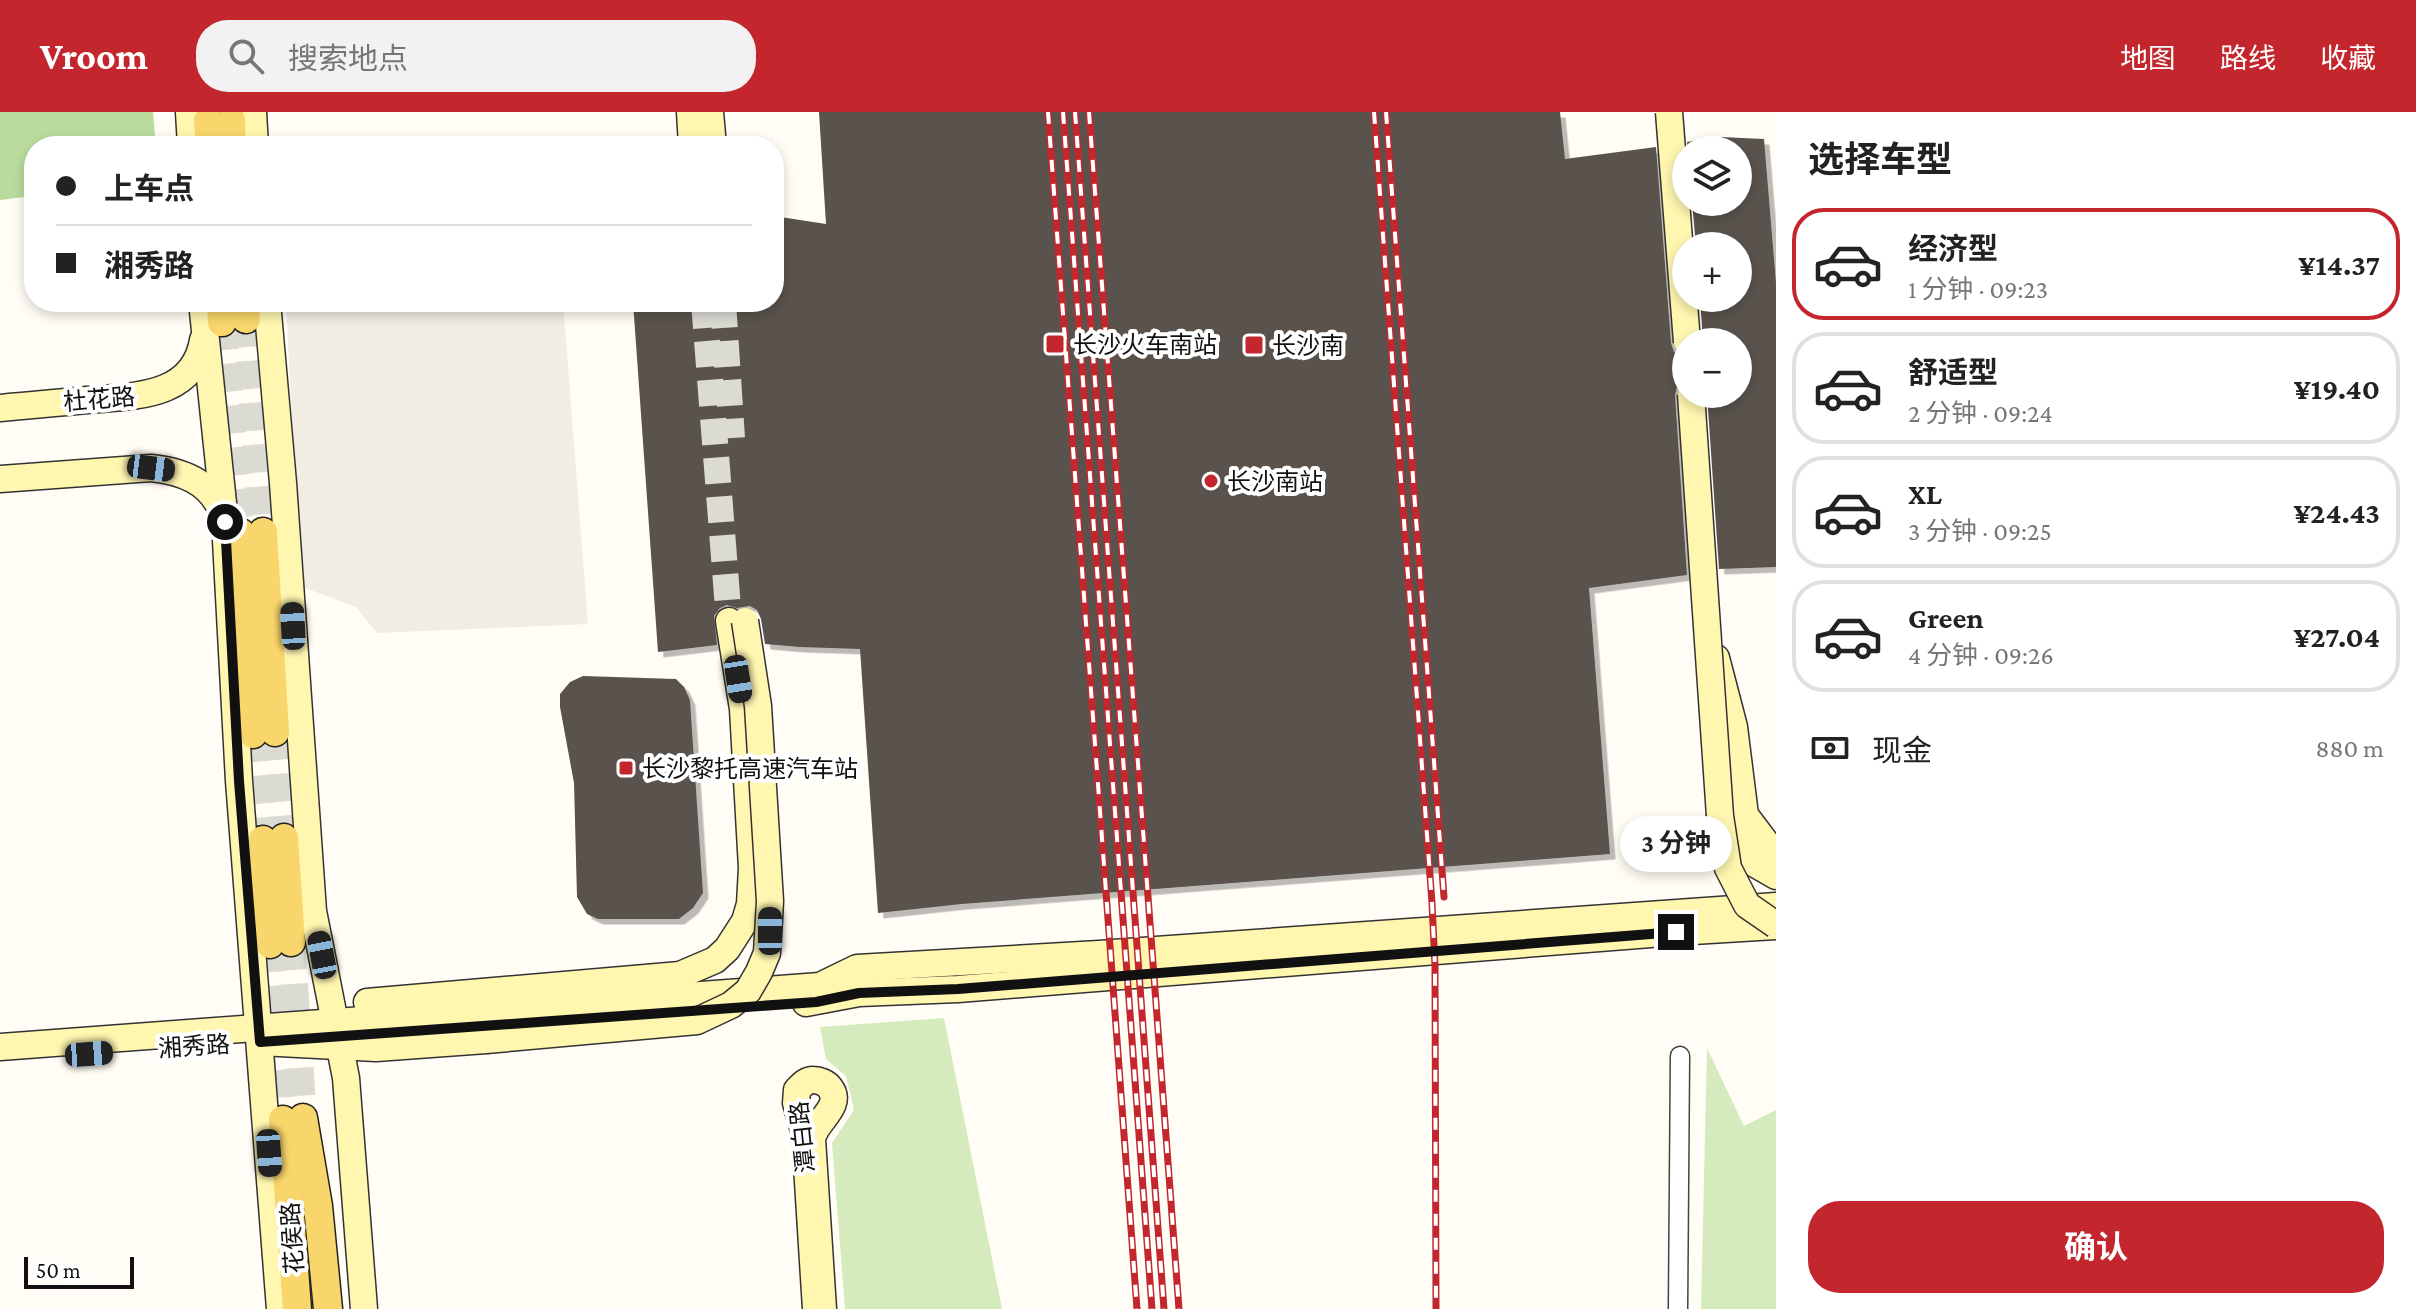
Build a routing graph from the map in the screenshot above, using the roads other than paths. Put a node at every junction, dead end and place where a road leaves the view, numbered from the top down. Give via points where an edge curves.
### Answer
1 (690, 112) edge
2 (710, 112) edge
3 (1669, 112) edge
4 (691, 136) edge
5 (712, 136) edge
6 (228, 312) edge
7 (229, 312) edge
8 (230, 312) edge
9 (1686, 328) edge
10 (0, 408) edge
11 (1692, 408) edge
12 (0, 479) edge
13 (243, 529) junction
14 (1708, 627) junction
15 (264, 733) tunnel mouth
16 (1720, 816) junction
17 (273, 839) tunnel mouth
18 (1776, 856) edge
19 (1776, 876) edge
20 (1776, 906) edge
21 (1776, 926) edge
22 (280, 943) tunnel mouth
23 (337, 1029) junction
24 (260, 1036) junction
25 (0, 1047) edge
26 (1680, 1056) dead end
27 (0, 1059) edge
28 (280, 1309) edge
29 (297, 1309) edge
30 (328, 1309) edge
31 (364, 1309) edge
32 (816, 1309) edge
33 (823, 1309) edge
34 (1678, 1309) edge

1 - 4 main road
2 - 5 main road
3 - 9 main road, bridge
6 - 10 main road, 杜花路 via 194,367 163,389
7 - 13 main road
8 - 23 main road via 283,483 313,911
11 - 14 main road, bridge
12 - 13 main road via 169,470 188,476 212,494
13 - 15 main road
13 - 24 main road via 239,781
14 - 16 main road, bridge
14 - 18 main road, bridge via 1734,727 1745,815
16 - 19 main road via 1750,861
16 - 21 main road, bridge via 1728,868 1747,905
17 - 22 main road
20 - 23 main road via 857,968 820,986
21 - 23 main road via 859,993 816,1002
23 - 23 main road, bridge via 375,1000 680,975 715,960 737,936 750,904 737,621 758,706 770,901 767,953 748,991 697,1021 376,1048
23 - 24 main road
23 - 24 main road
23 - 31 main road via 348,1095
24 - 25 main road, 湘秀路
24 - 27 main road, 湘秀路
24 - 28 main road
26 - 34 street
29 - 30 main road, 花侯路 via 293,1119 318,1206
32 - 33 main road, 潭白路 via 805,1134 796,1103 797,1090 814,1080 828,1084 834,1102 812,1139

